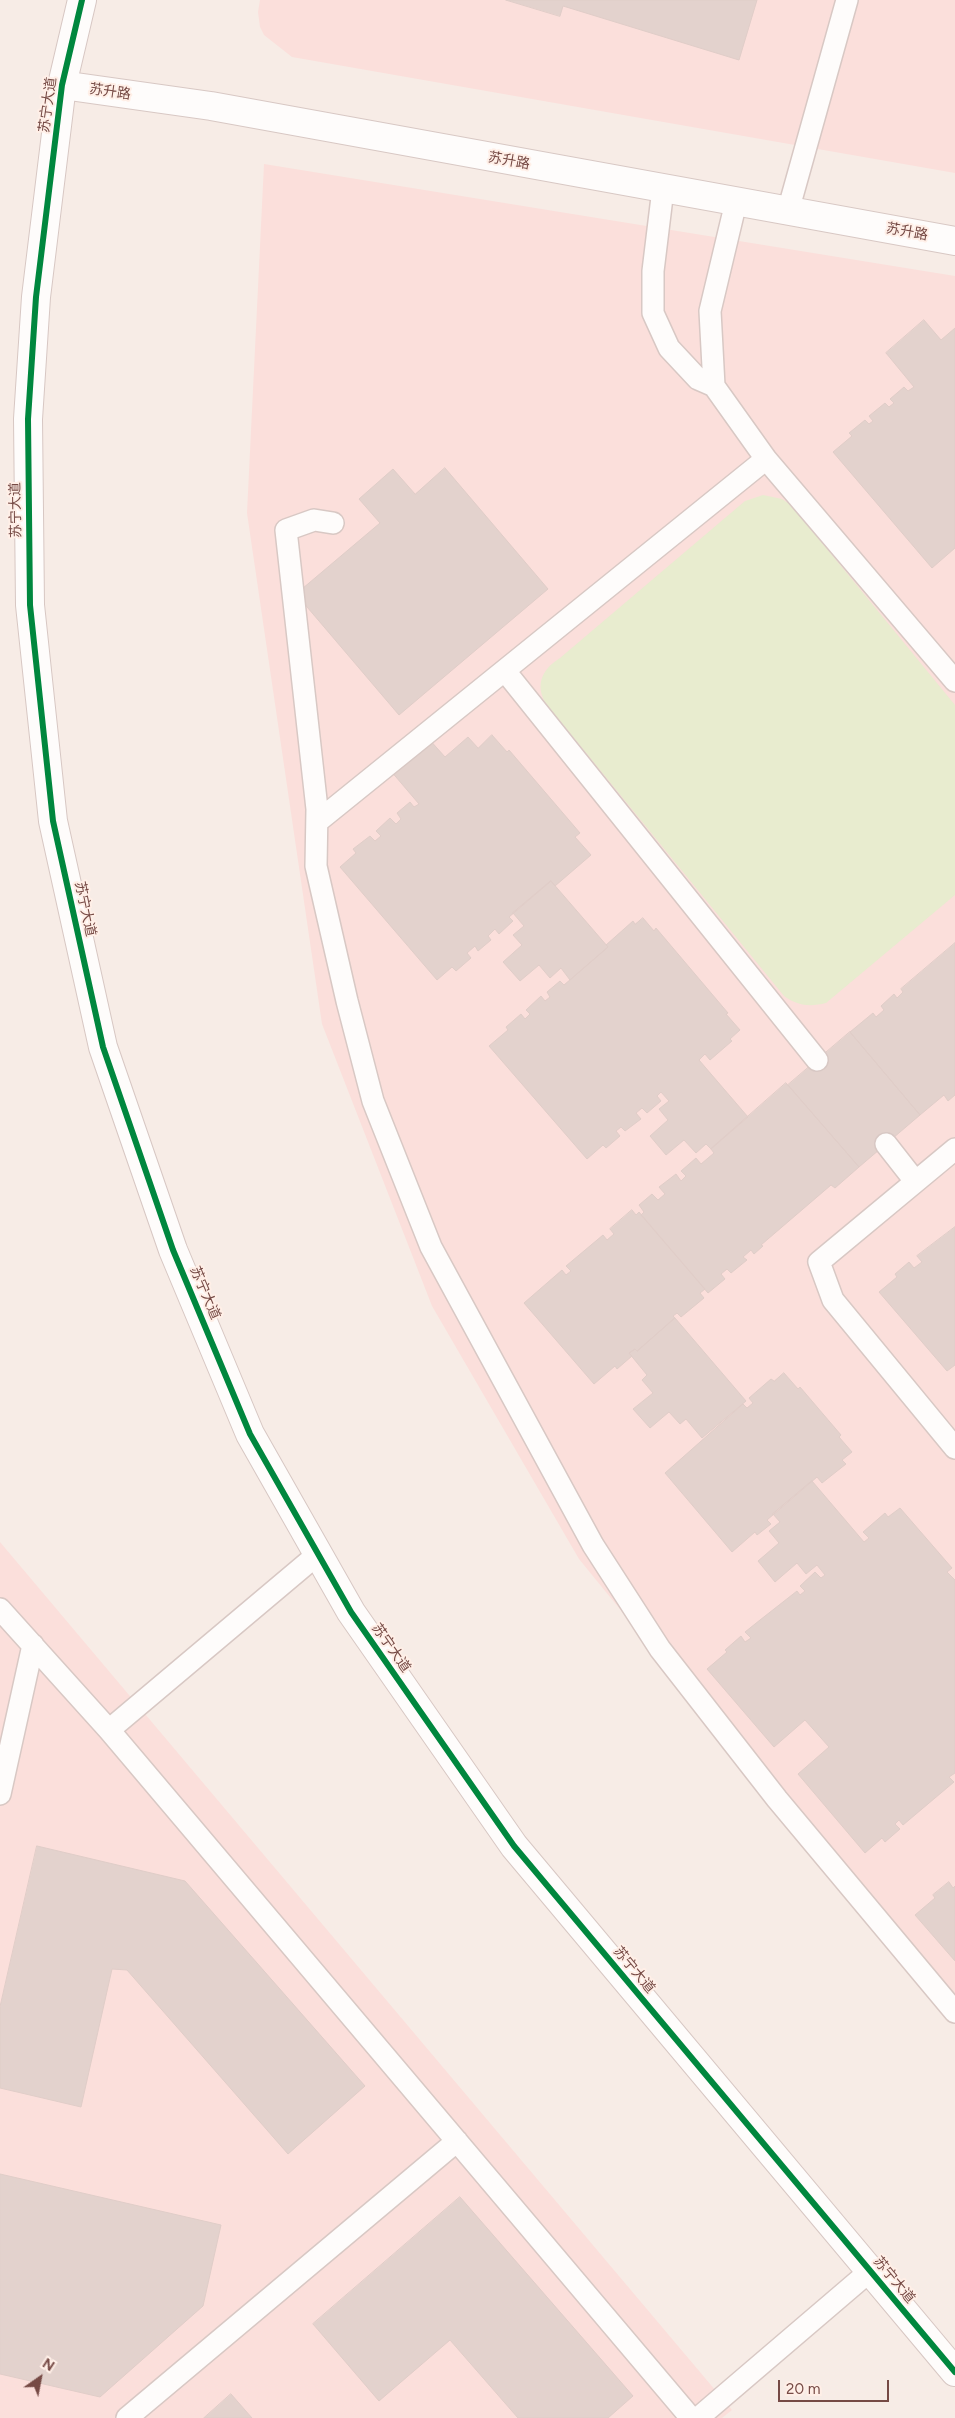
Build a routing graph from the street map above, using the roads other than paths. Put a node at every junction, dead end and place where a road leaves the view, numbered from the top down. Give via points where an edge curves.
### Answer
1 (82, 0) edge
2 (847, 0) edge
3 (62, 85) junction
4 (663, 189) junction
5 (736, 202) junction
6 (788, 211) junction
7 (955, 241) edge
8 (714, 386) junction
9 (766, 458) junction
10 (333, 523) dead end
11 (505, 671) junction
12 (955, 681) edge
13 (316, 822) junction
14 (817, 1060) dead end
15 (886, 1144) dead end
16 (955, 1149) edge
17 (915, 1181) junction
18 (955, 1448) edge
19 (318, 1554) junction
20 (0, 1608) edge
21 (33, 1645) junction
22 (109, 1730) junction
23 (0, 1794) edge
24 (955, 2012) edge
25 (457, 2141) junction
26 (870, 2271) junction
27 (955, 2372) edge
28 (128, 2418) edge
29 (691, 2418) edge
30 (698, 2418) edge

1 - 3 street, 苏宁大道
2 - 6 lane
3 - 4 street, 苏升路 via 211,106
3 - 19 street, 苏宁大道 via 36,297 28,419 30,605 53,821 103,1048 173,1250 250,1434
4 - 5 street, 苏升路
4 - 8 lane via 653,313 669,348 698,379
5 - 6 street, 苏升路
5 - 8 lane via 710,311
6 - 7 street, 苏升路
8 - 9 lane
9 - 11 lane
9 - 12 lane
10 - 13 lane via 314,520 286,530
11 - 13 lane
11 - 14 lane
13 - 24 lane via 316,866 373,1101 431,1246 497,1372 593,1545 660,1649 777,1799
15 - 17 lane
16 - 17 lane
17 - 18 lane via 819,1262 833,1300
19 - 22 lane
19 - 26 street, 苏宁大道 via 351,1612 514,1846
20 - 21 lane
21 - 22 lane
21 - 23 lane
22 - 25 lane
25 - 28 lane
25 - 29 lane
26 - 27 street, 苏宁大道
26 - 30 lane

